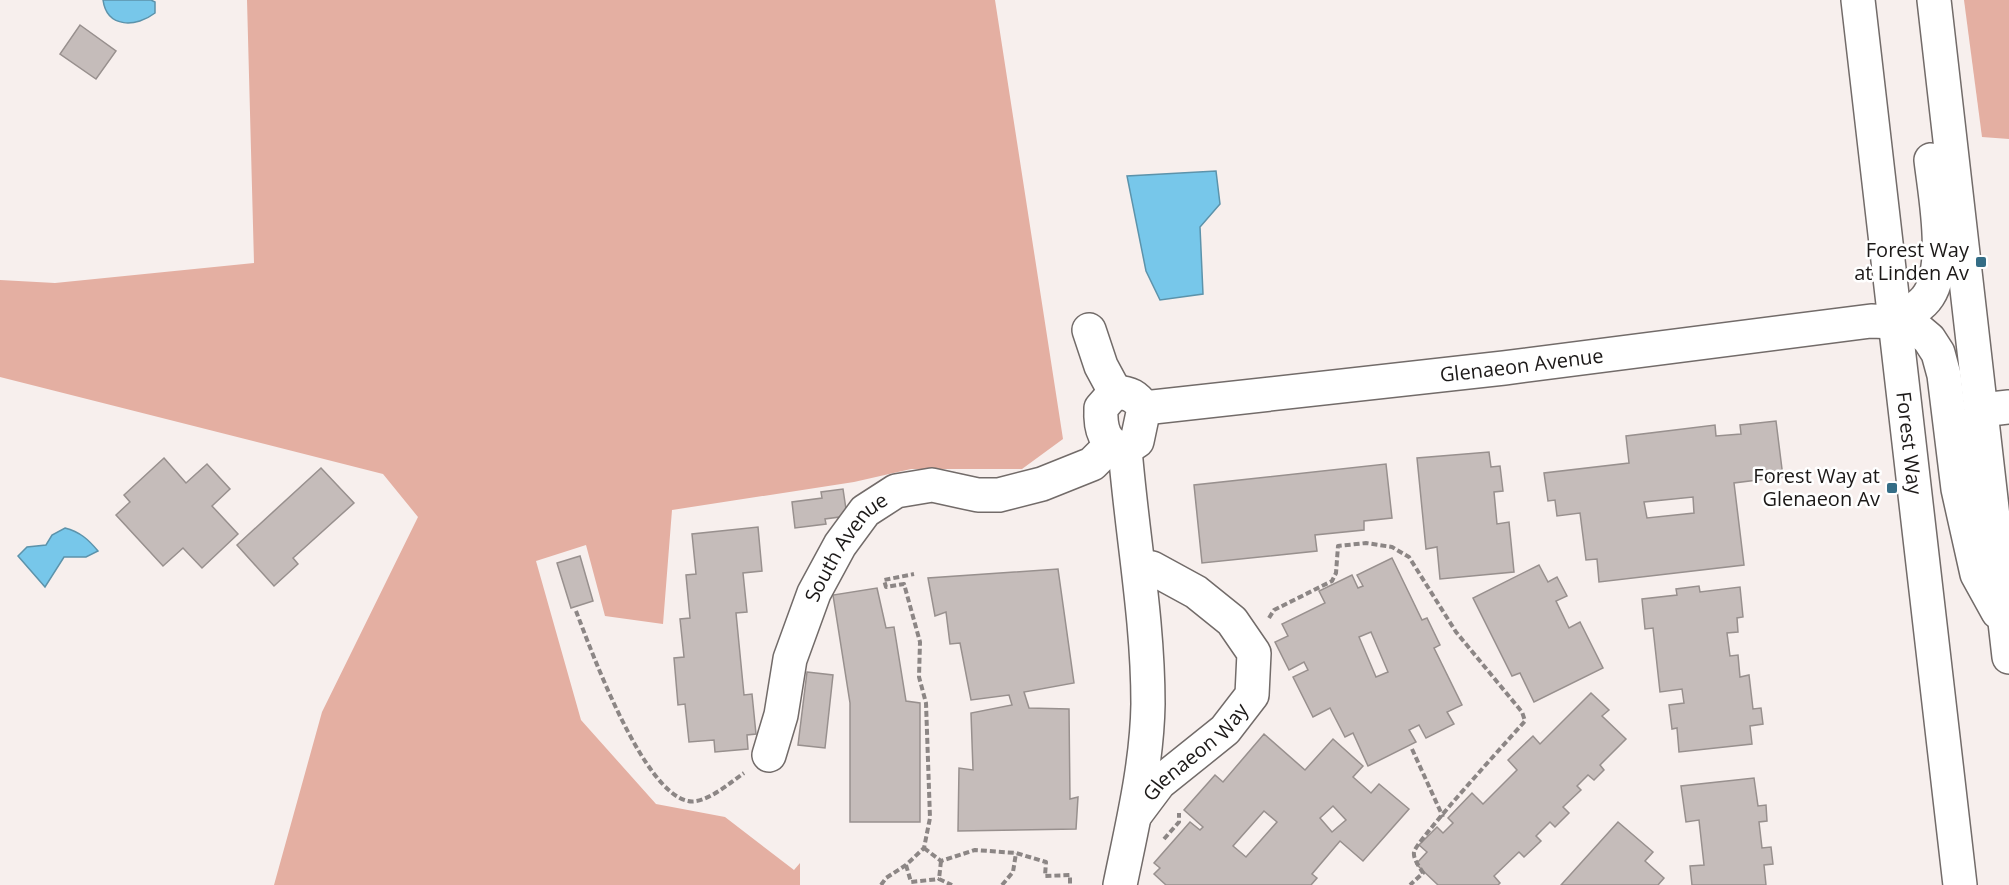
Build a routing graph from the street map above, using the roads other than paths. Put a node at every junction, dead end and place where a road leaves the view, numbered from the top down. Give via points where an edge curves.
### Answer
1 (1858, 0) edge
2 (1934, 0) edge
3 (1940, 40) junction
4 (1896, 322) junction
5 (1089, 330) dead end
6 (1115, 392) junction
7 (1144, 408) junction
8 (1996, 408) edge
9 (1118, 447) junction
10 (1140, 566) junction
11 (2007, 642) edge
12 (769, 755) road end
13 (1135, 815) junction
14 (1120, 885) edge
15 (1960, 885) edge

1 - 4 main road, Forest Way
2 - 3 main road
3 - 4 main road via 1926,109 1938,266 1927,298
3 - 8 main road
4 - 7 main road, Glenaeon Avenue via 1870,321 1504,368
4 - 11 main road via 1916,328 1938,354 1958,489 1977,574
4 - 15 main road, Forest Way
5 - 6 main road
6 - 7 main road via 1129,393
6 - 9 main road via 1104,403 1101,416 1102,427
7 - 9 main road via 1137,441
8 - 11 main road
9 - 10 main road, Glenaeon Way
9 - 12 main road, South Avenue via 1092,464 1042,484 999,495 978,495 932,485 896,491 865,511 840,545 814,593 790,660 781,716
10 - 13 main road, Glenaeon Way via 1148,707
10 - 13 main road, Glenaeon Way via 1152,568 1196,592 1232,621 1254,653 1252,695 1225,730 1159,783
13 - 14 main road, Glenaeon Way

